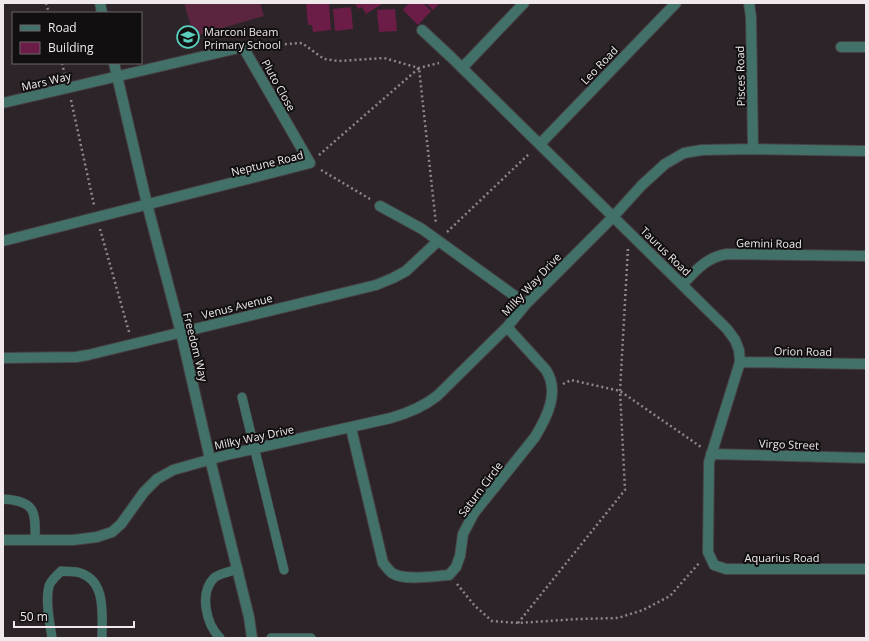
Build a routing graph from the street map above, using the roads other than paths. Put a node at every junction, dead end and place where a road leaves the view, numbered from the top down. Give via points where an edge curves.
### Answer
1 (524, 3) edge
2 (676, 3) edge
3 (749, 3) edge
4 (422, 30) dead end
5 (866, 39) edge
6 (841, 47) dead end
7 (862, 47) edge
8 (114, 64) edge
9 (462, 68) junction
10 (118, 76) junction
11 (3, 103) edge
12 (540, 144) junction
13 (753, 149) junction
14 (866, 151) edge
15 (310, 163) joint
16 (147, 204) junction
17 (380, 206) road end
18 (613, 217) junction
19 (3, 241) edge
20 (438, 241) junction
21 (866, 256) edge
22 (683, 284) junction
23 (526, 304) junction
24 (507, 327) junction
25 (181, 333) junction
26 (3, 358) edge
27 (740, 362) junction
28 (866, 364) edge
29 (242, 397) dead end
30 (351, 428) junction
31 (255, 448) junction
32 (711, 454) junction
33 (866, 458) edge
34 (210, 459) junction
35 (3, 498) edge
36 (3, 540) edge
37 (35, 540) junction
38 (708, 552) joint
39 (238, 569) junction
40 (866, 569) edge
41 (284, 570) dead end
42 (52, 638) edge
43 (102, 638) edge
44 (220, 638) edge
45 (252, 638) edge
46 (271, 638) edge
47 (311, 638) edge

1 - 9 street
2 - 12 street, Leo Road
3 - 13 street, Pisces Road
4 - 9 street, Taurus Road
5 - 7 street
6 - 7 street
8 - 10 street, Freedom Way
9 - 12 street, Taurus Road
10 - 11 street, Mars Way
10 - 15 street, Pluto Close via 244,47
10 - 16 street, Freedom Way
12 - 18 street, Taurus Road
13 - 14 street, Milky Way Drive
13 - 18 street, Milky Way Drive via 684,153 665,164
15 - 16 street, Neptune Road
16 - 19 street, Neptune Road
16 - 25 street, Freedom Way
17 - 20 street via 422,229
18 - 22 street, Taurus Road
18 - 23 street, Milky Way Drive
20 - 23 street
20 - 25 street, Venus Avenue via 406,271 376,285
21 - 22 street, Gemini Road via 727,254 704,262
22 - 27 street, Taurus Road via 727,329 739,350
23 - 24 street, Milky Way Drive
24 - 30 street, Milky Way Drive via 427,404 411,412
24 - 30 street, Saturn Circle via 551,378 553,388 550,407 535,437 474,513 463,534 456,567 449,575 399,576 392,573 383,563
25 - 26 street, Venus Avenue via 76,357
25 - 34 street, Freedom Way
27 - 28 street, Orion Road
27 - 32 street, Taurus Road
29 - 31 lane
30 - 31 street, Milky Way Drive
31 - 34 street, Milky Way Drive
31 - 41 lane
32 - 33 street, Virgo Street
32 - 38 street, Taurus Road
34 - 37 street, Milky Way Drive via 173,470 157,479 112,532 73,540
34 - 39 street, Freedom Way
35 - 37 lane via 26,504 32,510 36,519
36 - 37 street, Milky Way Drive
38 - 40 street, Aquarius Road via 714,565 726,569
39 - 44 lane via 215,577 207,589 206,606 210,624
39 - 45 street, Freedom Way
42 - 43 lane via 49,585 61,571 76,572 90,577 98,589
46 - 47 lane

